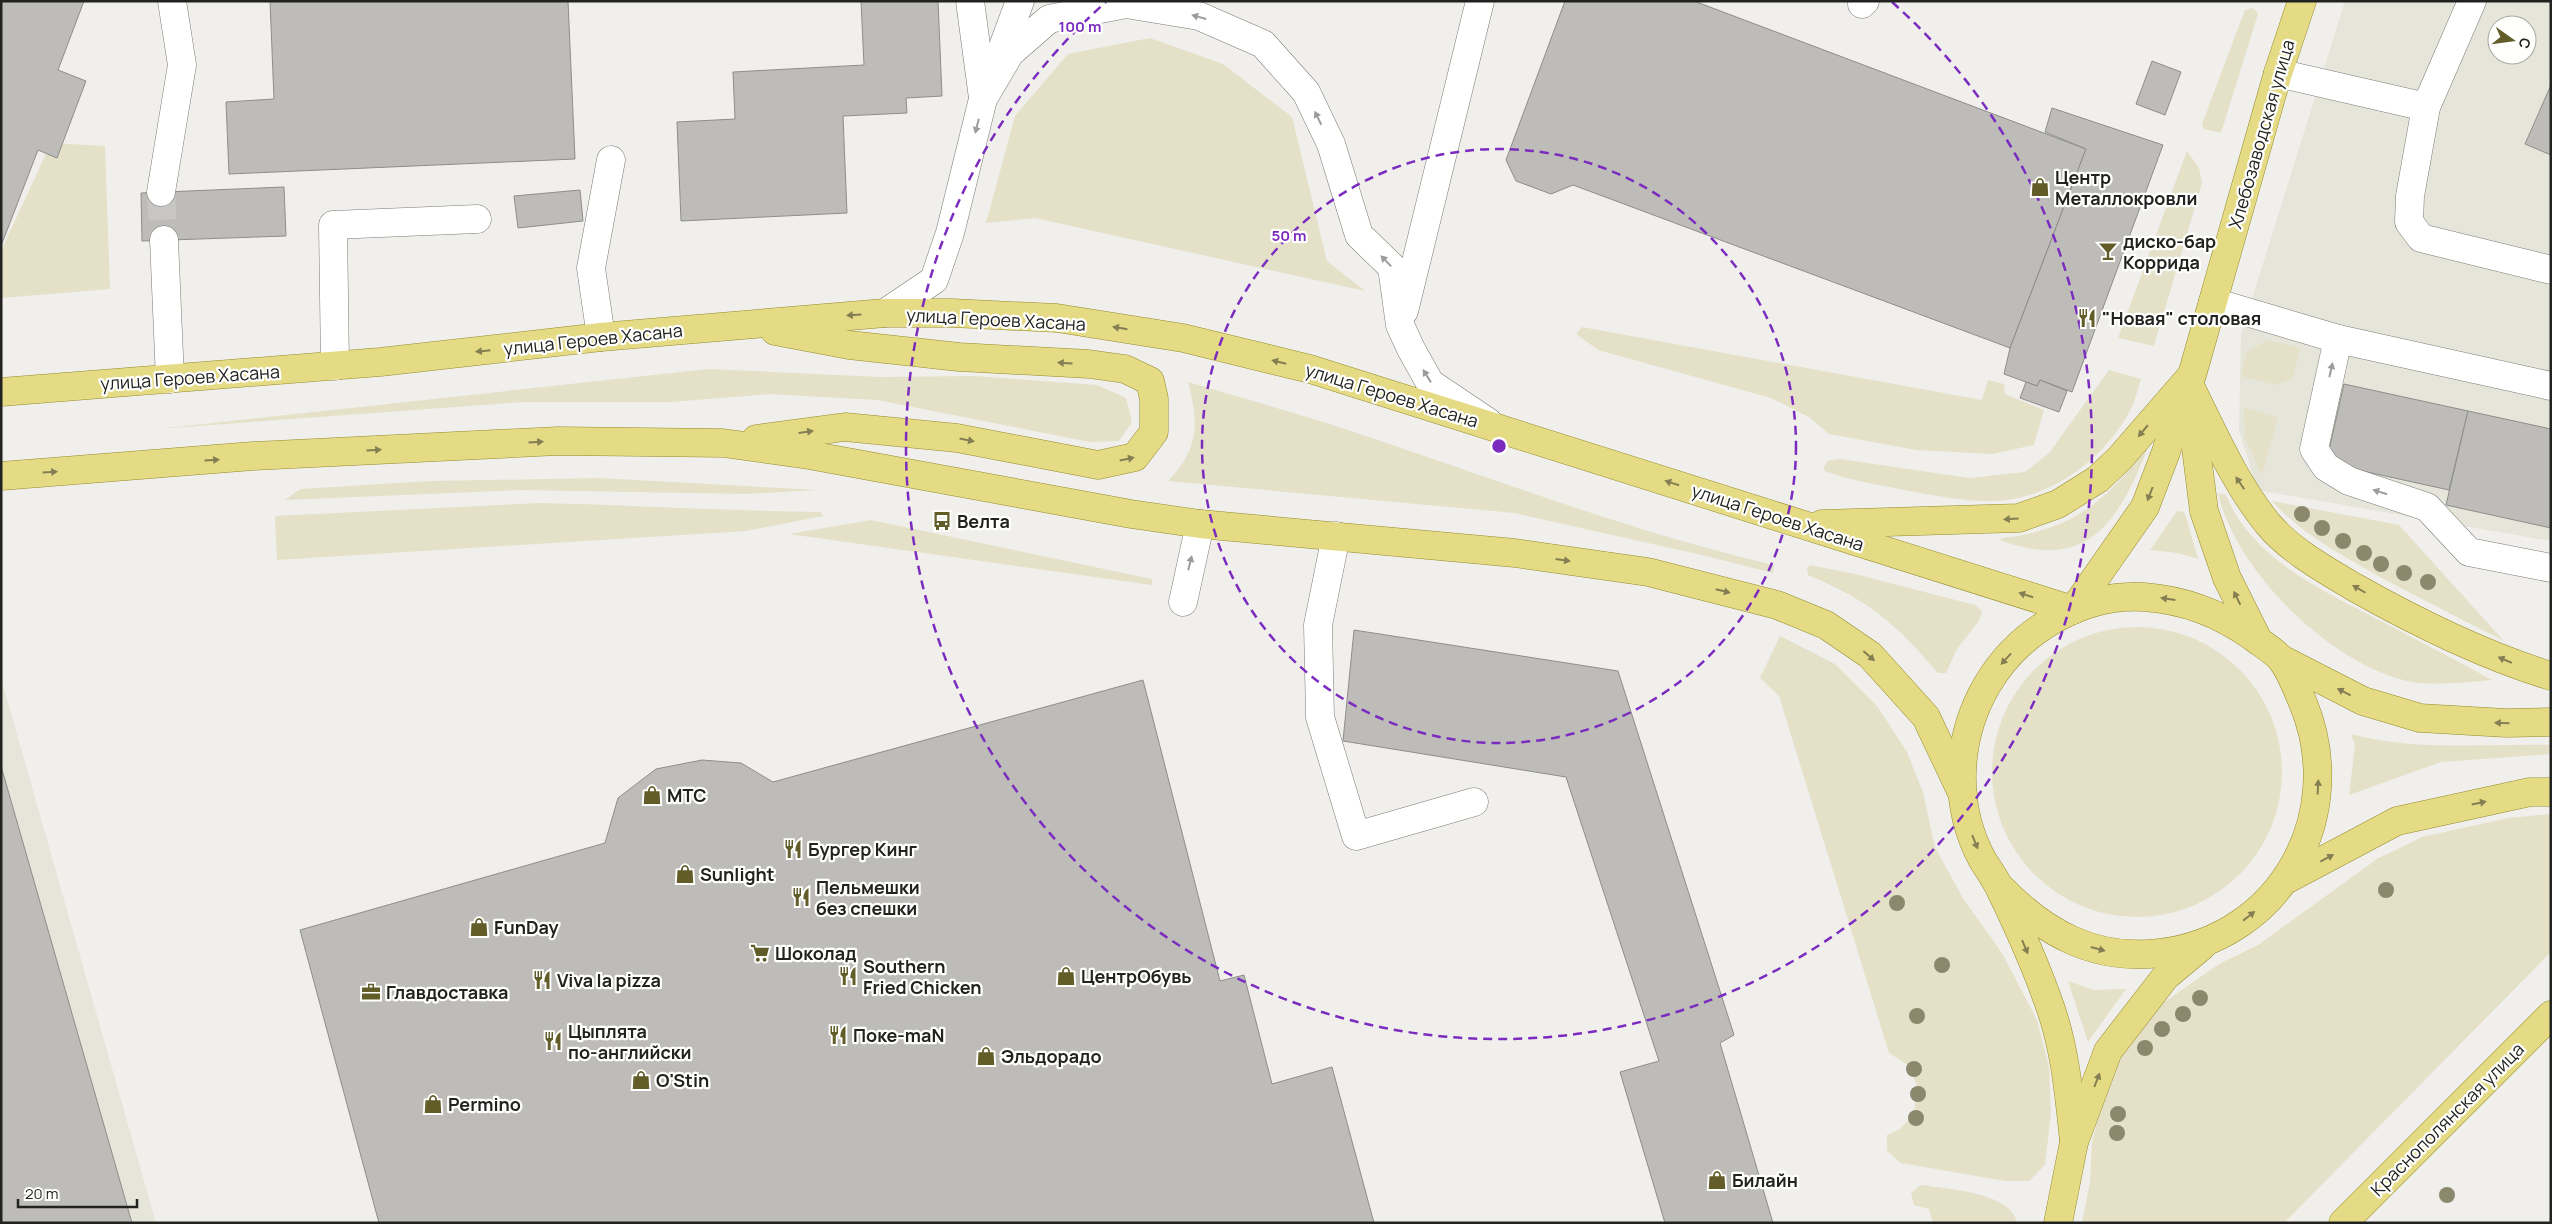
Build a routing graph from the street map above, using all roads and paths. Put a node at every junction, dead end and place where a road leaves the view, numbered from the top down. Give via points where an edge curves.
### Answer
1 (172, 1) edge
2 (970, 1) edge
3 (1020, 1) edge
4 (1480, 1) edge
5 (2302, 1) edge
6 (2472, 1) edge
7 (2278, 73) junction
8 (983, 99) junction
9 (2426, 107) junction
10 (610, 160) dead end
11 (161, 192) tunnel mouth
12 (477, 219) dead end
13 (164, 240) tunnel mouth
14 (2551, 270) edge
15 (2213, 302) junction
16 (885, 313) junction
17 (738, 324) junction
18 (1400, 325) junction
19 (601, 337) junction
20 (2338, 339) junction
21 (335, 366) junction
22 (170, 379) junction
23 (2188, 382) junction
24 (2551, 386) edge
25 (1, 392) edge
26 (1494, 425) junction
27 (722, 443) junction
28 (1, 476) edge
29 (1200, 524) junction
30 (1801, 525) junction
31 (1336, 536) junction
32 (2551, 568) edge
33 (1183, 602) dead end
34 (2073, 610) junction
35 (2258, 641) junction
36 (2281, 659) junction
37 (2551, 676) edge
38 (2551, 722) edge
39 (2551, 792) edge
40 (1963, 795) junction
41 (1474, 802) dead end
42 (2284, 881) junction
43 (1999, 886) junction
44 (2207, 941) junction
45 (2551, 1015) edge
46 (2074, 1142) junction
47 (2058, 1223) edge
48 (2342, 1223) edge

1 - 11 lane via 182,64
2 - 8 lane
3 - 8 lane
4 - 18 lane
5 - 7 main road, Хлебозаводская улица
6 - 9 lane
7 - 9 lane
7 - 15 main road, Хлебозаводская улица
8 -> 16 lane via 952,225 934,280
18 -> 8 lane via 1392,266 1359,236 1331,144 1306,92 1263,44 1199,16 1126,4 1049,19 1010,53
9 - 14 lane via 2410,196 2409,222 2417,233 2441,245
10 - 19 lane via 591,268
12 - 21 lane via 333,225
13 - 22 lane
15 - 20 lane
15 - 23 main road, Хлебозаводская улица
16 -> 17 main road, улица Героев Хасана
26 -> 16 main road, улица Героев Хасана via 1310,369 1183,338 1057,318
17 - 19 main road, улица Героев Хасана
27 -> 17 main road via 845,427 957,438 1098,464 1135,457 1154,432 1154,399 1150,381 1125,368 959,357 849,345
26 -> 18 lane via 1430,383
19 -> 21 main road, улица Героев Хасана
20 - 24 lane
32 -> 20 lane via 2468,552 2427,507 2349,481 2326,467 2314,449
21 - 22 main road, улица Героев Хасана
22 - 25 main road, улица Героев Хасана
23 -> 30 main road via 2098,479 2058,504 2035,513 2019,518 1974,521
23 -> 34 main road, Хлебозаводская улица via 2145,507
35 -> 23 main road via 2227,578 2204,511
37 -> 23 main road via 2527,669 2408,618 2311,562 2269,525 2236,478
30 -> 26 main road, улица Героев Хасана
28 -> 27 main road via 254,456 558,441
27 - 29 main road via 809,455
29 - 31 main road
33 -> 29 lane
34 -> 30 main road, улица Героев Хасана
31 -> 40 main road via 1515,553 1648,572 1785,608 1826,625 1870,655 1926,717
31 - 41 lane via 1318,625 1320,717 1356,836
35 -> 34 main road via 2210,611 2170,599 2137,597 2085,605
34 -> 40 main road via 2024,640 1996,670 1979,699 1967,730 1962,762
35 - 36 main road
38 -> 36 main road via 2420,718 2363,702
42 -> 36 main road via 2301,852 2313,821 2318,789 2318,756 2311,724
42 -> 39 main road via 2397,821 2530,792
40 -> 43 main road via 1970,828 1982,858
44 -> 42 main road via 2256,911
43 -> 44 main road via 2022,910 2049,930 2110,952 2144,955 2176,951
43 -> 46 main road via 2048,1000 2067,1069
46 -> 44 main road via 2108,1051 2166,976
45 - 48 main road, Краснополянская улица
46 - 47 main road

